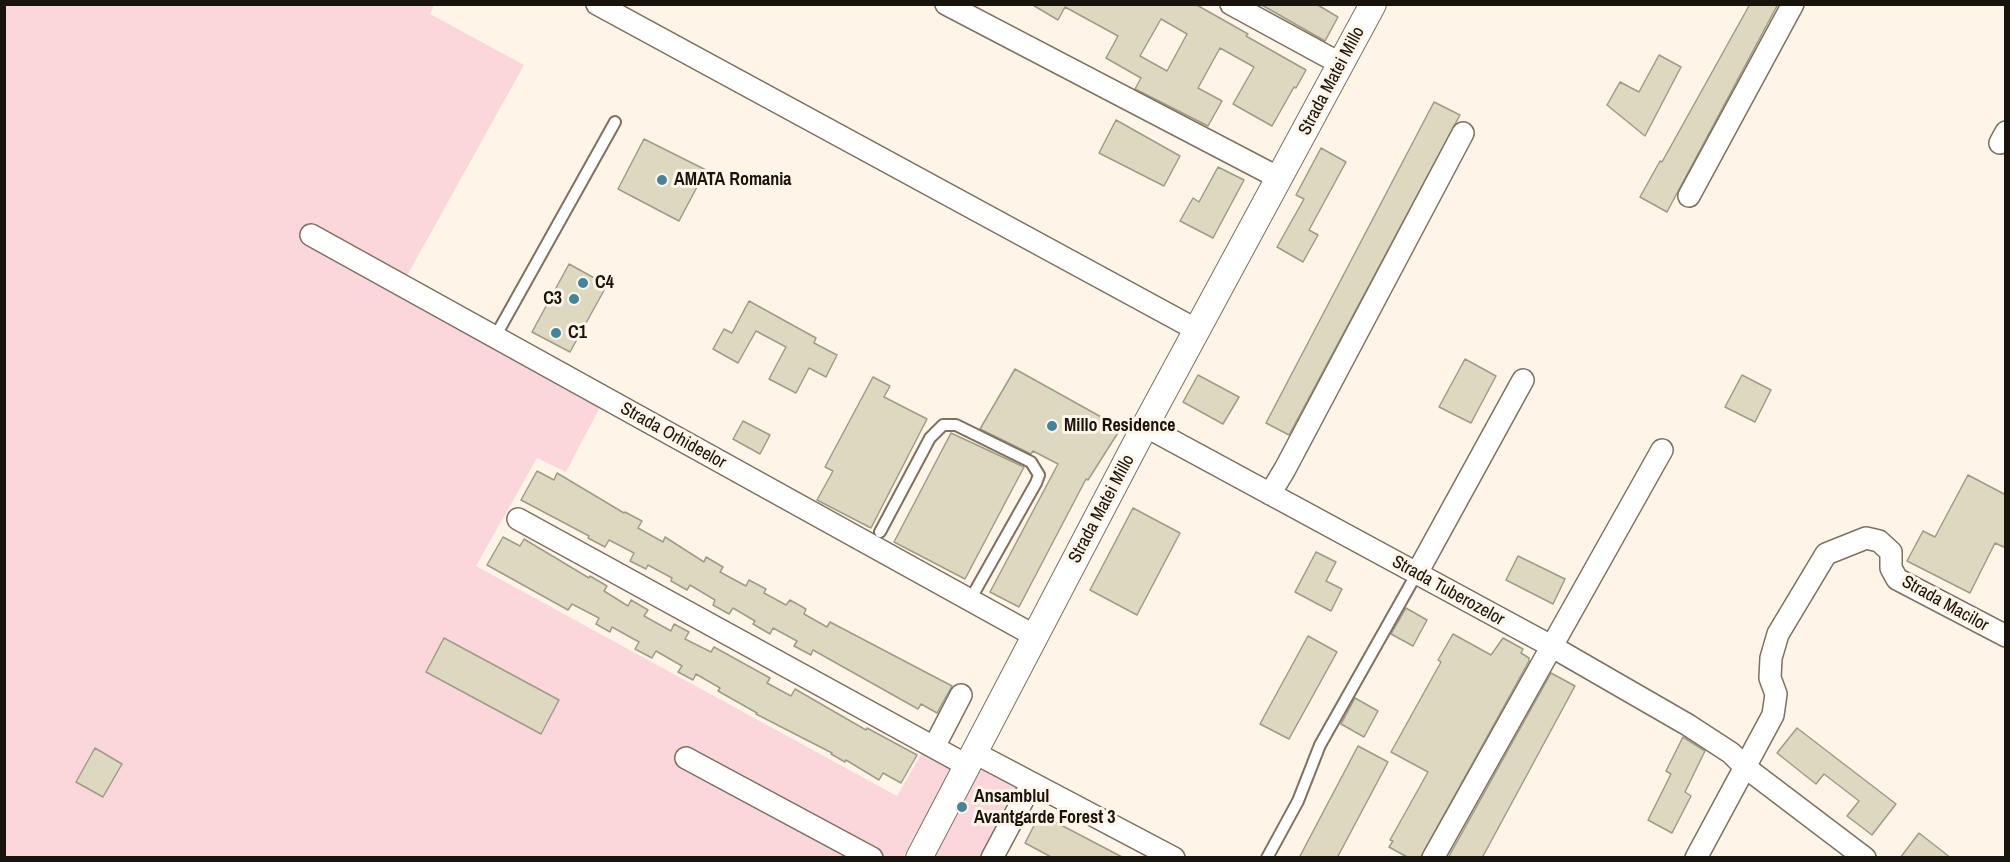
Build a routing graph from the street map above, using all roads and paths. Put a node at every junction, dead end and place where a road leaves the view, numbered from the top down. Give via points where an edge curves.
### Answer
1 (597, 4) edge
2 (946, 4) edge
3 (1231, 4) edge
4 (1372, 4) edge
5 (1793, 4) edge
6 (1341, 64) junction
7 (615, 122) dead end
8 (1463, 133) dead end
9 (1280, 178) junction
10 (1689, 196) dead end
11 (311, 235) dead end
12 (1197, 330) junction
13 (495, 337) junction
14 (1523, 381) dead end
15 (1145, 426) junction
16 (1662, 450) dead end
17 (1270, 494) junction
18 (518, 519) dead end
19 (880, 532) dead end
20 (1417, 573) junction
21 (970, 600) junction
22 (1035, 636) junction
23 (2006, 636) edge
24 (1551, 646) junction
25 (961, 696) dead end
26 (934, 747) junction
27 (686, 758) dead end
28 (972, 760) junction
29 (1745, 767) junction
30 (1032, 783) junction
31 (1166, 856) edge
32 (872, 858) edge
33 (920, 858) edge
34 (992, 858) edge
35 (1267, 858) edge
36 (1433, 858) edge
37 (1696, 858) edge
38 (1865, 858) edge

1 - 12 street
2 - 9 street
3 - 6 street
4 - 6 street, Strada Matei Millo
5 - 10 street
6 - 9 street, Strada Matei Millo
7 - 13 lane
8 - 17 street
9 - 12 street, Strada Matei Millo
11 - 13 street, Strada Orhideelor
12 - 15 street, Strada Matei Millo
13 - 21 street, Strada Orhideelor
14 - 20 street
15 - 17 street, Strada Tuberozelor
15 - 22 street, Strada Matei Millo
16 - 24 street
17 - 20 street, Strada Tuberozelor
18 - 26 street
19 - 21 lane via 930,438 943,425 956,425 1031,462 1039,475 1036,483
20 - 24 street, Strada Tuberozelor
20 - 35 lane via 1320,745 1298,801
21 - 22 street, Strada Orhideelor
22 - 28 street, Strada Matei Millo
23 - 29 street, Strada Macilor via 1897,579 1890,568 1891,552 1880,541 1866,538 1826,554 1778,634 1771,658 1770,678 1776,694 1773,715
24 - 29 street, Strada Tuberozelor via 1688,725
24 - 36 street
25 - 26 street
26 - 28 street
27 - 32 street
28 - 30 street
28 - 33 street, Strada Matei Millo
29 - 37 street, Strada Macilor
29 - 38 street, Strada Tuberozelor
30 - 31 street
30 - 34 street

